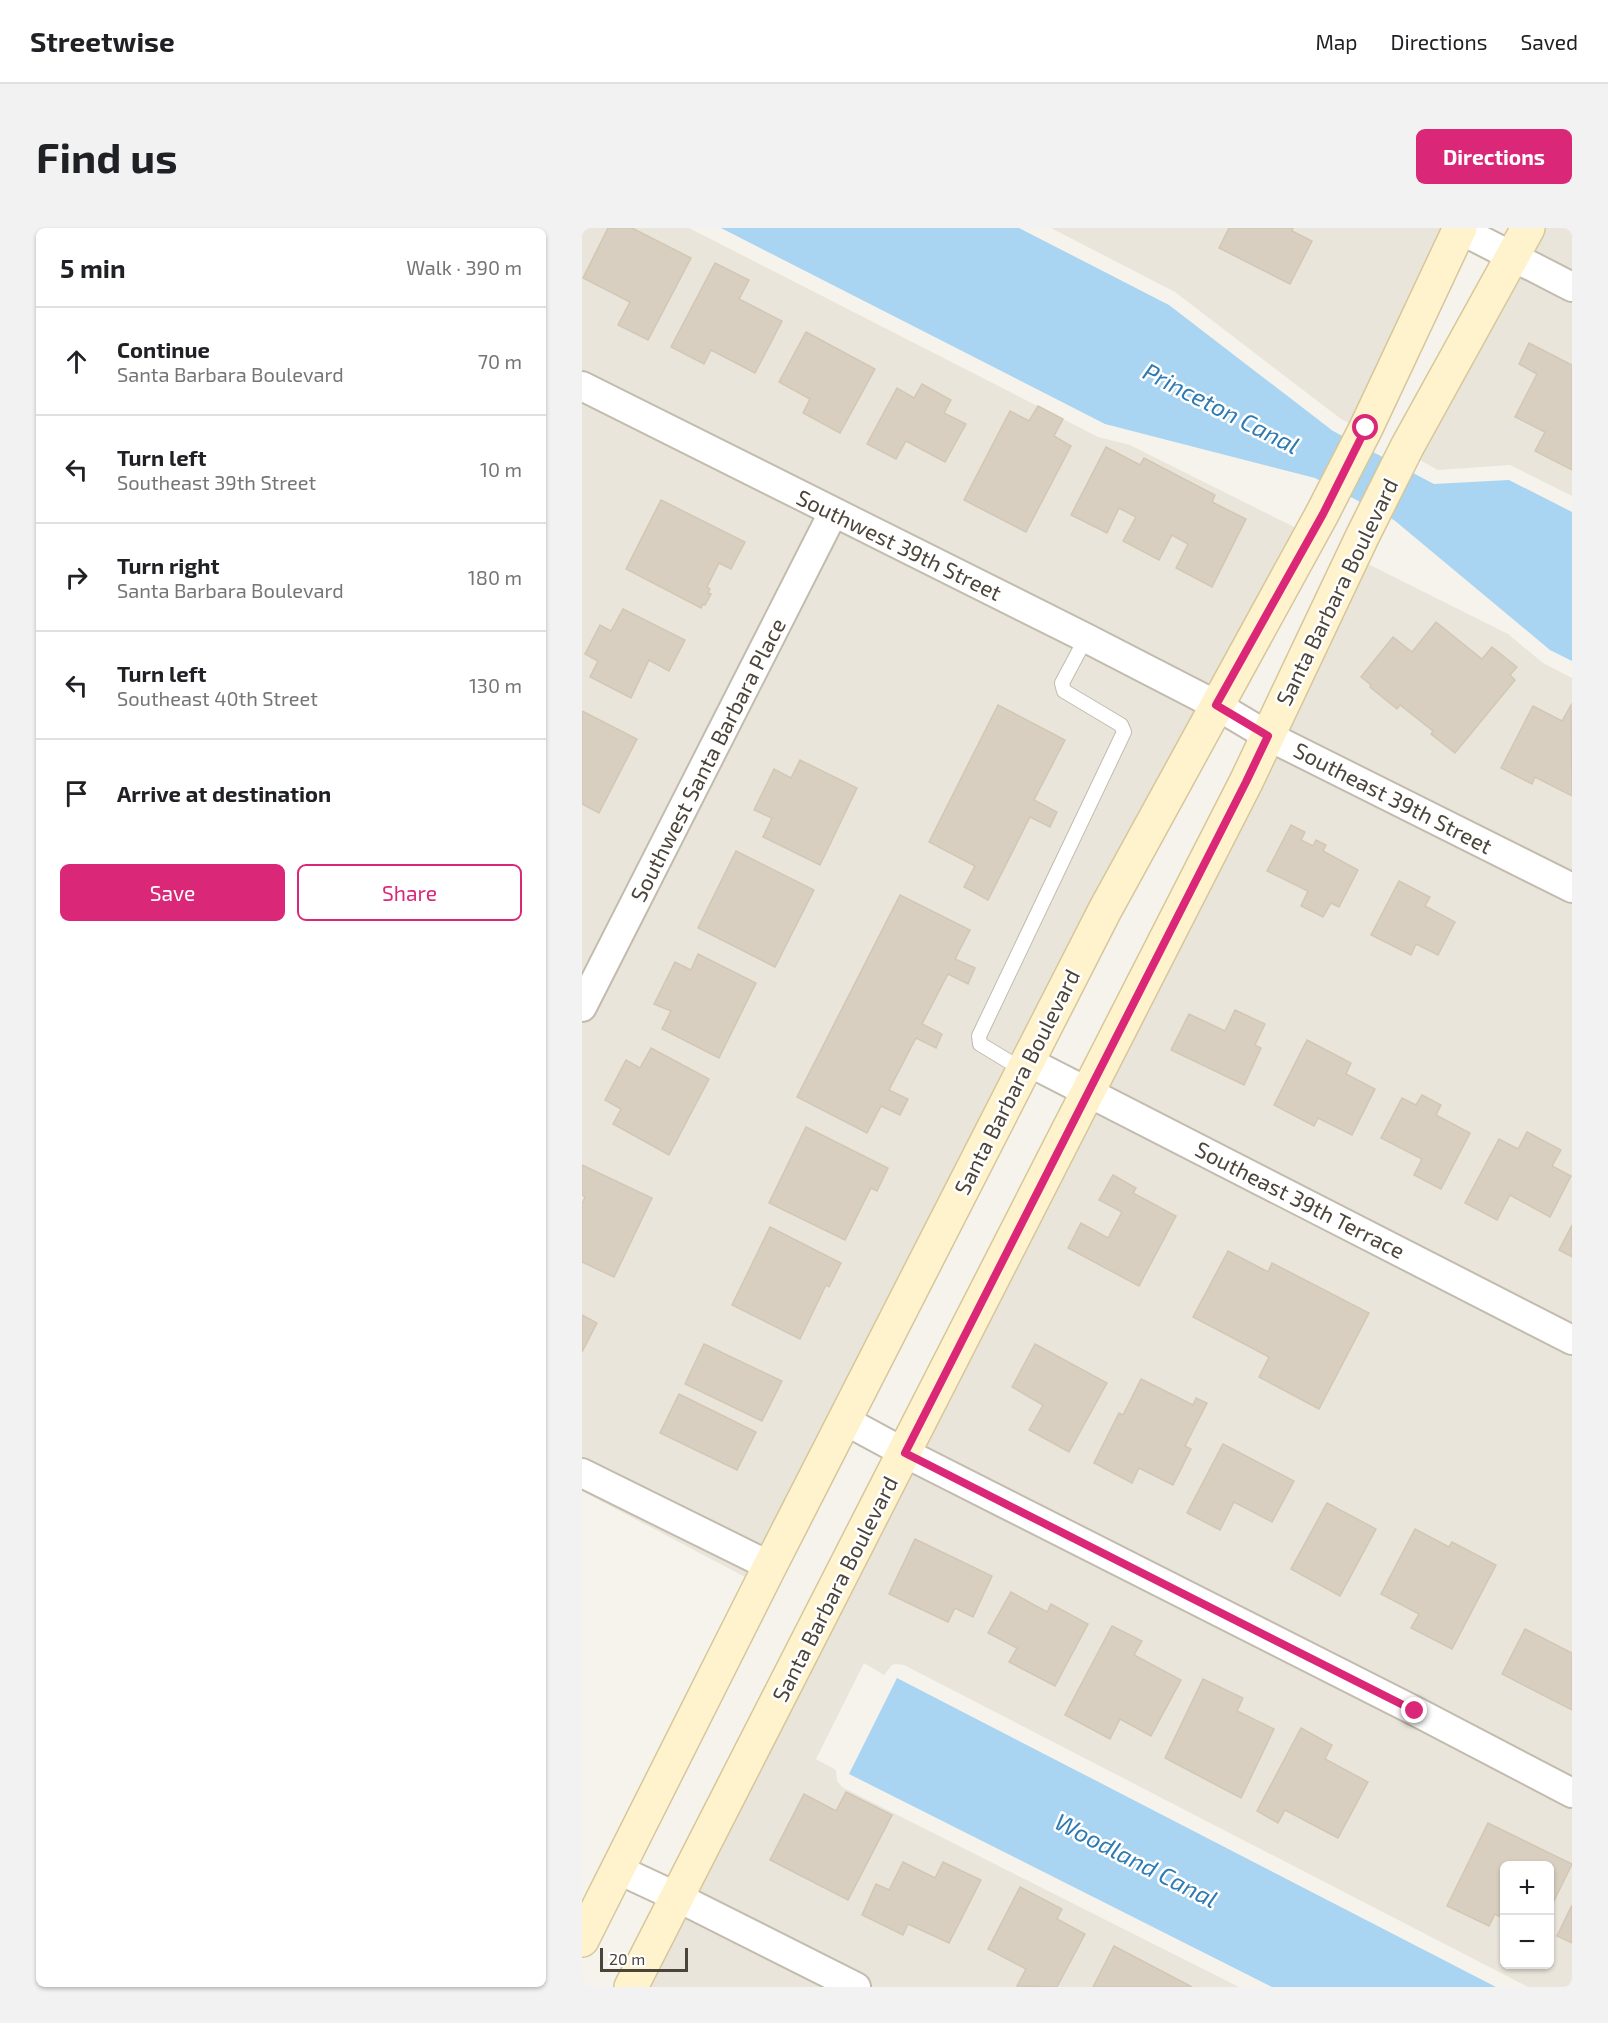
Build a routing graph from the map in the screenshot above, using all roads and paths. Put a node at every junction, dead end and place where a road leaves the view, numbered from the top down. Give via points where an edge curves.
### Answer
1 (1459, 228) edge
2 (1528, 228) edge
3 (1513, 256) junction
4 (1572, 287) edge
5 (582, 386) edge
6 (833, 513) junction
7 (1086, 638) junction
8 (1216, 705) junction
9 (1268, 736) junction
10 (1572, 888) edge
11 (582, 1007) edge
12 (1025, 1066) junction
13 (1090, 1092) junction
14 (1572, 1340) edge
15 (844, 1420) junction
16 (905, 1453) junction
17 (582, 1473) edge
18 (770, 1566) junction
19 (1572, 1793) edge
20 (617, 1869) junction
21 (677, 1897) junction
22 (582, 1940) edge
23 (631, 1987) edge
24 (856, 1987) edge

1 - 3 street
1 - 8 main road, Santa Barbara Boulevard via 1323,514
2 - 3 main road, Santa Barbara Boulevard
3 - 4 street
3 - 9 main road, Santa Barbara Boulevard via 1407,447
5 - 6 street, Southwest 39th Street
6 - 7 street, Southwest 39th Street
6 - 11 street, Southwest Santa Barbara Place
7 - 8 street, Southwest 39th Street
7 - 12 lane via 1062,682 1064,691 1121,725 1124,732 979,1036 980,1044
8 - 9 street, Southeast 39th Street
8 - 12 main road, Santa Barbara Boulevard
9 - 10 street, Southeast 39th Street
9 - 13 main road, Santa Barbara Boulevard
12 - 13 street, Southeast 39th Terrace
12 - 15 main road, Santa Barbara Boulevard
13 - 14 street, Southeast 39th Terrace
13 - 16 main road, Santa Barbara Boulevard
15 - 16 street
15 - 18 main road, Santa Barbara Boulevard
16 - 19 street
16 - 21 main road, Santa Barbara Boulevard
17 - 18 street
18 - 20 main road, Santa Barbara Boulevard
20 - 21 street
20 - 22 main road, Santa Barbara Boulevard
21 - 23 main road, Santa Barbara Boulevard
21 - 24 street

